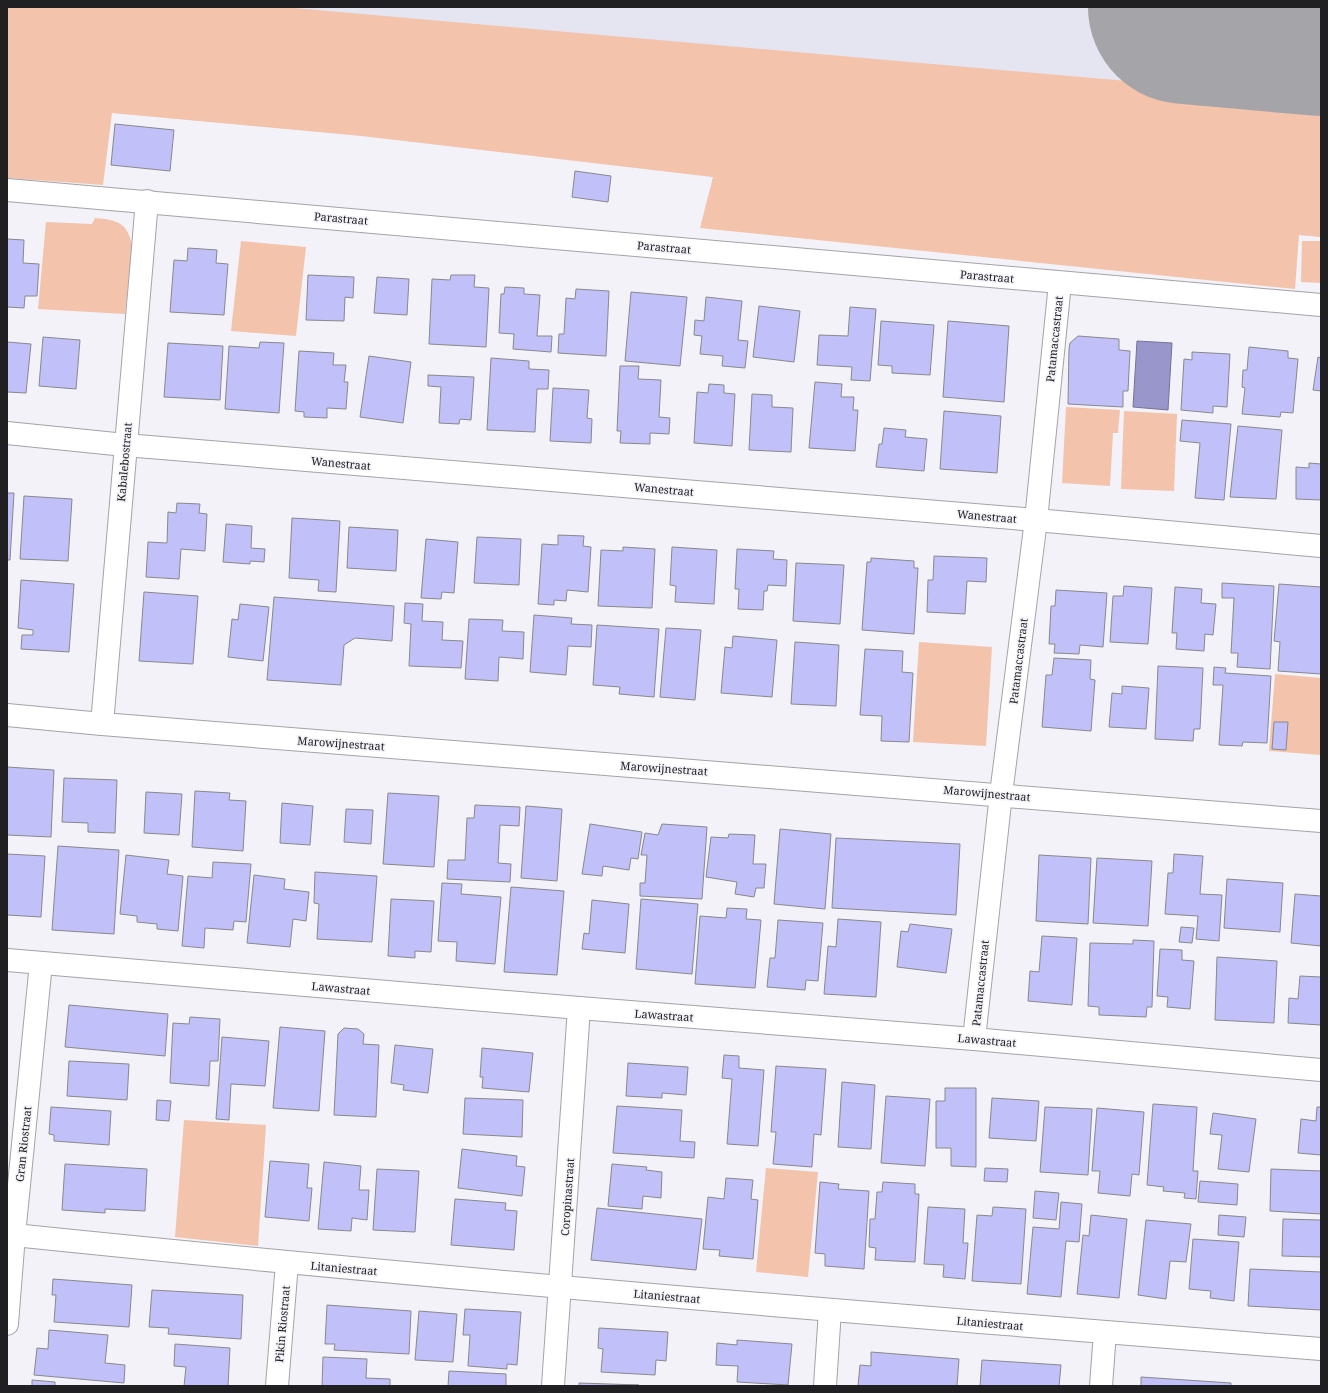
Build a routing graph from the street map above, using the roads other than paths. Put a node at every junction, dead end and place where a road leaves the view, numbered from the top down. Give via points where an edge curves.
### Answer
1 (7, 190) edge
2 (147, 201) junction
3 (1060, 283) junction
4 (1321, 305) edge
5 (7, 433) edge
6 (126, 445) junction
7 (1036, 520) junction
8 (1321, 546) edge
9 (7, 715) edge
10 (102, 724) junction
11 (1001, 794) junction
12 (1321, 821) edge
13 (7, 960) edge
14 (40, 963) junction
15 (579, 1008) junction
16 (974, 1039) junction
17 (1321, 1070) edge
18 (14, 1235) junction
19 (287, 1263) junction
20 (561, 1288) junction
21 (830, 1310) junction
22 (7, 1324) edge
23 (1105, 1332) junction
24 (1321, 1349) edge
25 (277, 1386) edge
26 (553, 1386) edge
27 (825, 1386) edge
28 (1101, 1386) edge

1 - 2 street, Parastraat
2 - 3 street, Parastraat
2 - 6 street, Kabalebostraat
3 - 4 street, Parastraat
3 - 7 street, Patamaccastraat
5 - 6 street, Wanestraat
6 - 7 street, Wanestraat
6 - 10 street, Kabalebostraat
7 - 8 street, Wanestraat
7 - 11 street, Patamaccastraat
9 - 10 street, Marowijnestraat
10 - 11 street, Marowijnestraat
11 - 12 street, Marowijnestraat
11 - 16 street, Patamaccastraat
13 - 14 street, Lawastraat
14 - 15 street, Lawastraat
14 - 18 street, Gran Riostraat
15 - 16 street, Lawastraat
15 - 20 street, Coropinastraat
16 - 17 street, Lawastraat
18 - 19 street, Litaniestraat
18 - 22 street, Gran Riostraat
19 - 20 street, Litaniestraat
19 - 25 street, Pikin Riostraat
20 - 21 street, Litaniestraat
20 - 26 street, Coropinastraat
21 - 23 street, Litaniestraat
21 - 27 street
23 - 24 street, Litaniestraat
23 - 28 street

